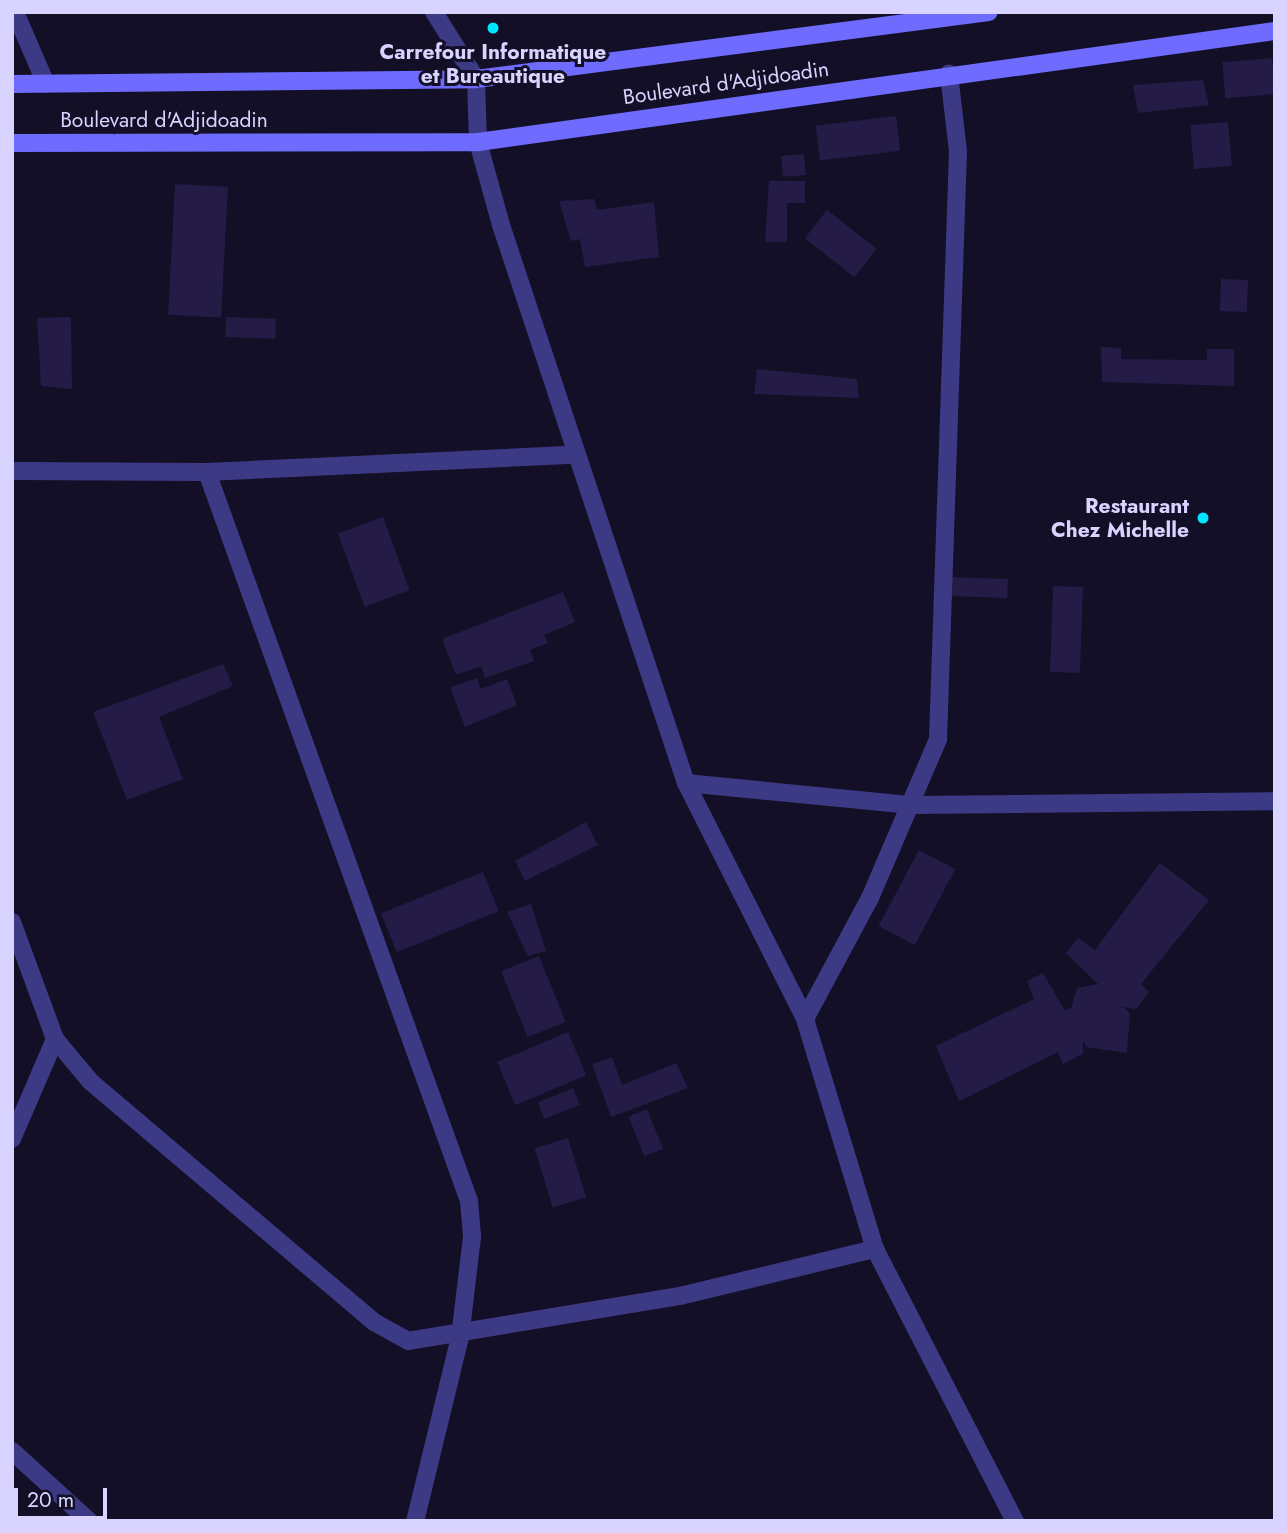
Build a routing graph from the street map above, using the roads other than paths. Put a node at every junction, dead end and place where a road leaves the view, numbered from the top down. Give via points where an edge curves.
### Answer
1 (15, 12) edge
2 (434, 12) edge
3 (989, 12) edge
4 (1275, 31) edge
5 (949, 74) junction
6 (476, 79) junction
7 (12, 84) edge
8 (46, 84) junction
9 (478, 142) junction
10 (12, 143) edge
11 (573, 455) junction
12 (12, 471) edge
13 (207, 472) junction
14 (686, 783) junction
15 (1275, 801) edge
16 (912, 805) junction
17 (12, 922) edge
18 (805, 1018) junction
19 (55, 1039) junction
20 (12, 1139) edge
21 (875, 1249) junction
22 (460, 1337) junction
23 (12, 1451) edge
24 (89, 1521) edge
25 (415, 1521) edge
26 (1015, 1521) edge

1 - 8 street
2 - 6 street
3 - 6 main road, Boulevard d'Adjidoadin
4 - 5 main road, Boulevard d'Adjidoadin
5 - 9 main road, Boulevard d'Adjidoadin
5 - 16 street via 958,152 943,667 938,738
6 - 8 main road, Boulevard d'Adjidoadin
6 - 9 street
7 - 8 main road, Boulevard d'Adjidoadin
9 - 10 main road, Boulevard d'Adjidoadin
9 - 11 street
11 - 13 street
11 - 14 street
12 - 13 street
13 - 22 street via 469,1201 472,1237
14 - 16 street
14 - 18 street
15 - 16 street
16 - 18 street
17 - 19 street
18 - 21 street
19 - 20 street
19 - 22 street via 91,1082 381,1327 408,1341
21 - 22 street via 680,1296
21 - 26 street
22 - 25 street
23 - 24 street

